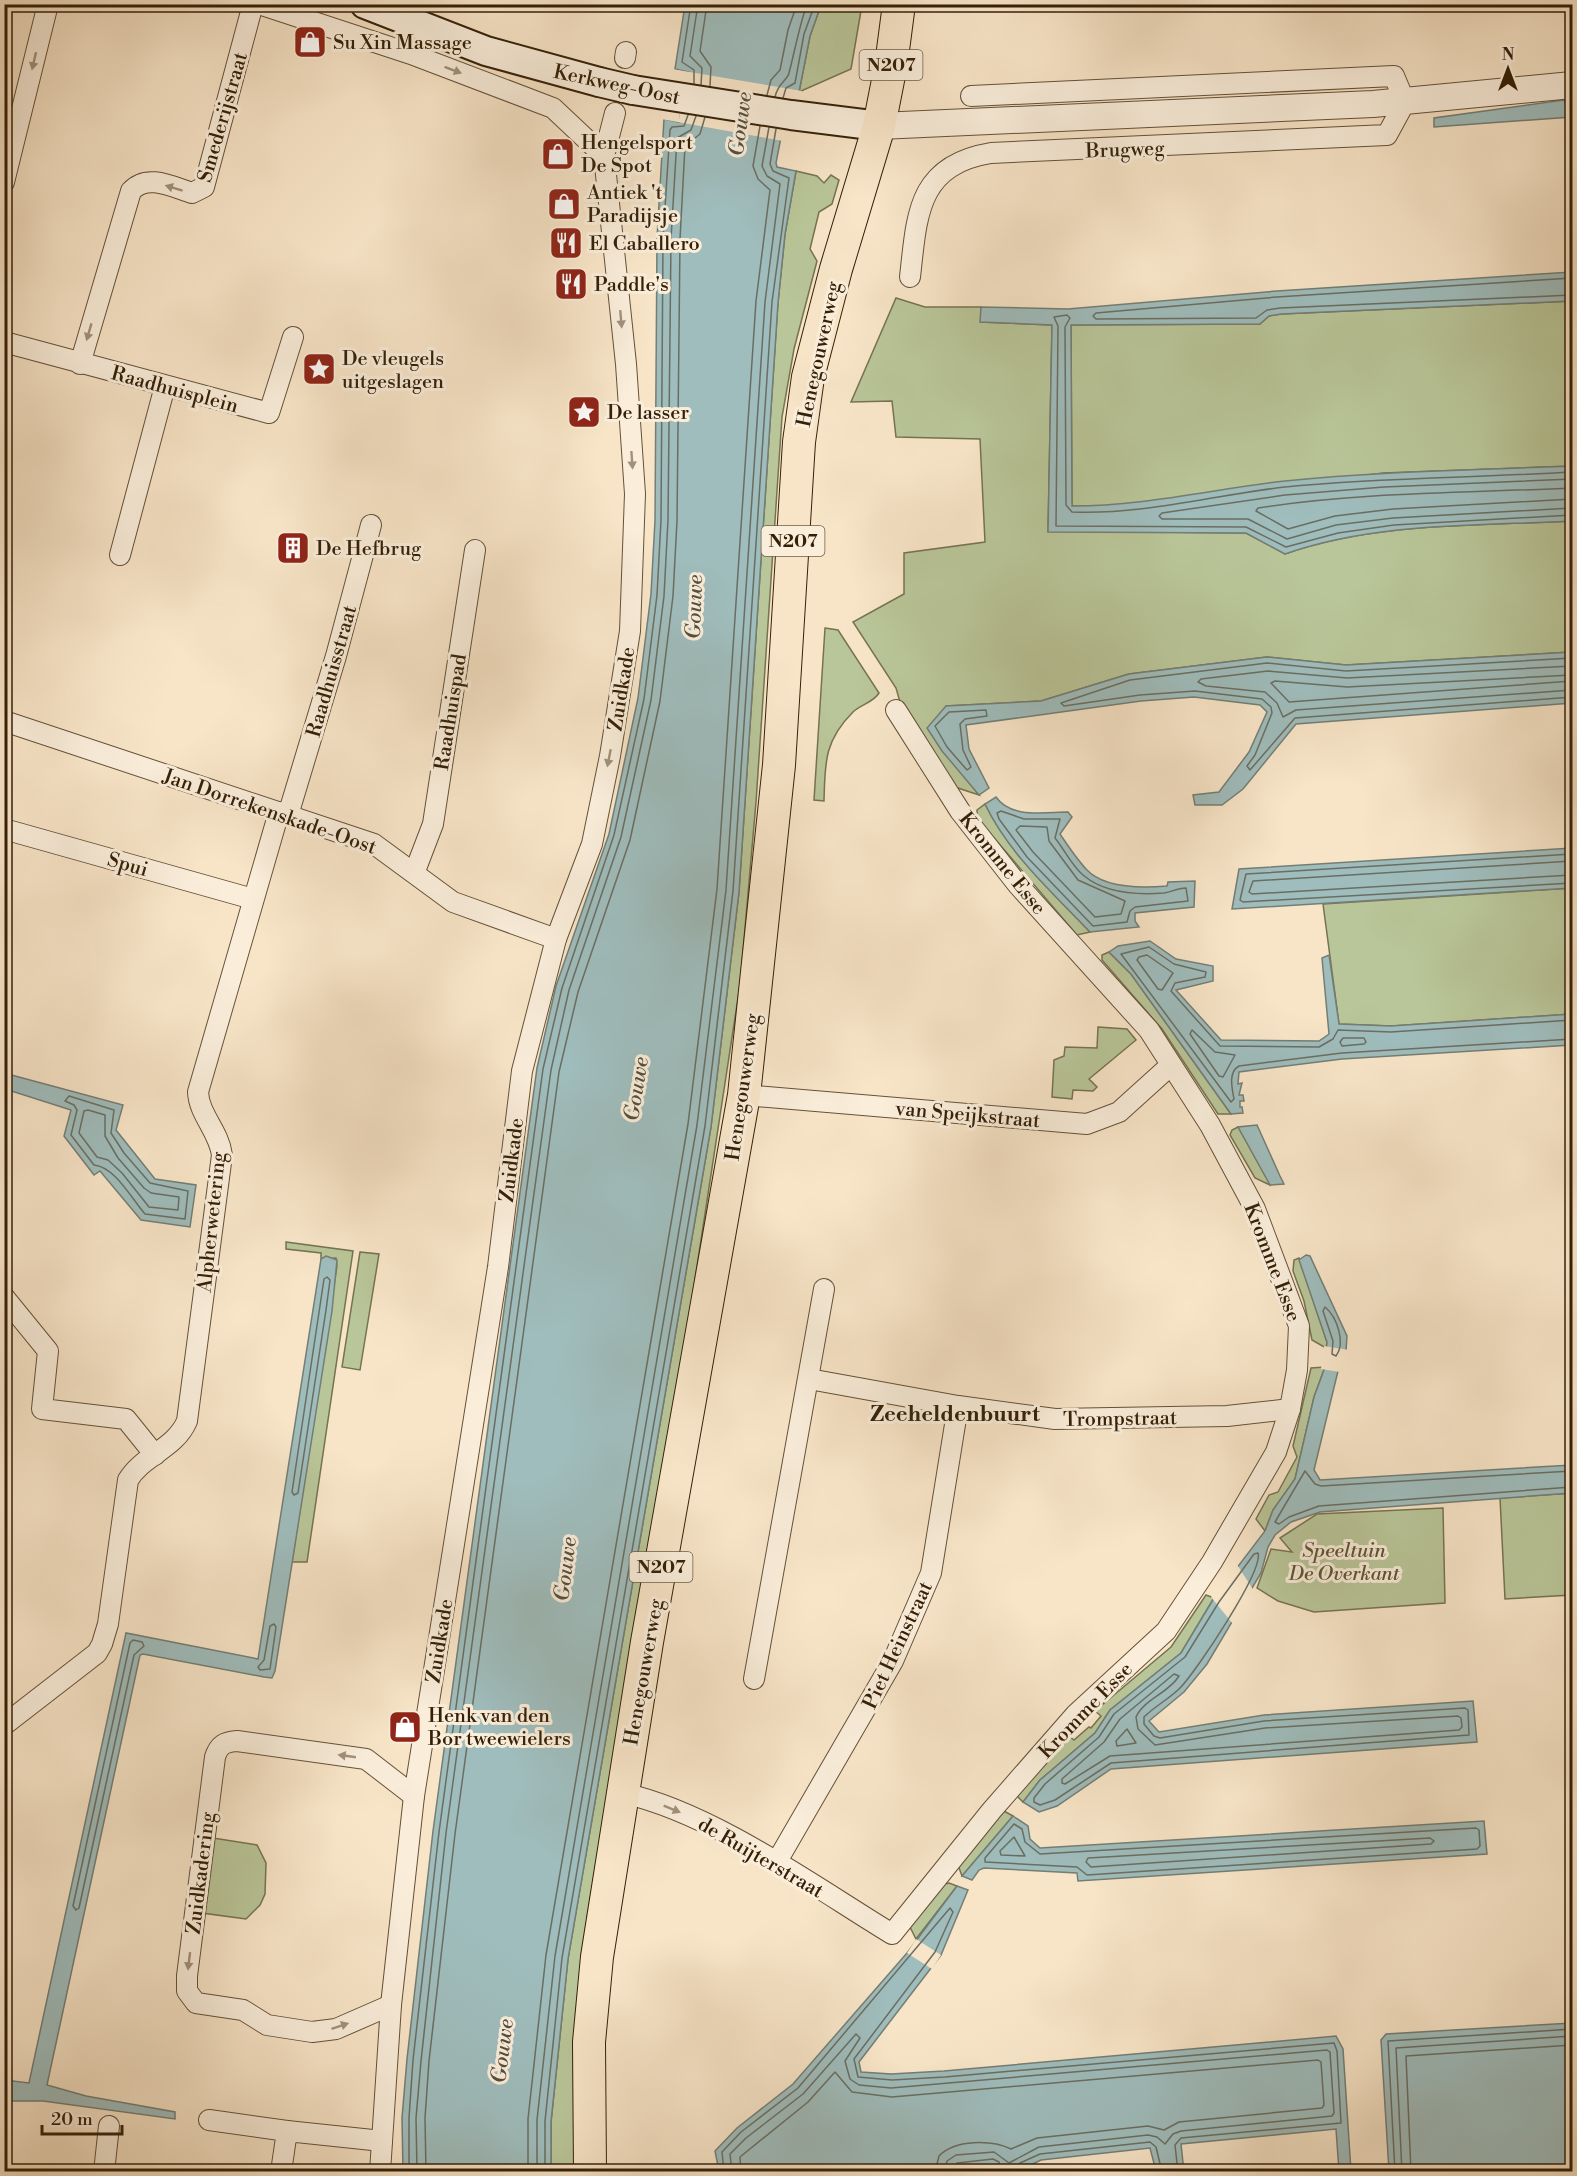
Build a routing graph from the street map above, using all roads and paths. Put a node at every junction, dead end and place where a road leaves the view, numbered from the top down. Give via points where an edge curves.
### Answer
1 (48, 4) edge
2 (253, 4) edge
3 (259, 4) edge
4 (365, 4) edge
5 (899, 4) edge
6 (1572, 86) edge
7 (971, 96) dead end
8 (1404, 102) junction
9 (615, 113) dead end
10 (879, 126) junction
11 (604, 156) junction
12 (4, 182) edge
13 (910, 277) dead end
14 (293, 337) dead end
15 (4, 342) edge
16 (80, 364) junction
17 (165, 386) junction
18 (371, 525) dead end
19 (475, 550) dead end
20 (120, 555) dead end
21 (896, 710) dead end
22 (4, 721) edge
23 (284, 813) junction
24 (4, 834) edge
25 (415, 871) junction
26 (253, 899) junction
27 (556, 939) junction
28 (1171, 1065) junction
29 (744, 1095) junction
30 (824, 1289) dead end
31 (4, 1297) edge
32 (809, 1379) junction
33 (958, 1406) junction
34 (1290, 1409) junction
35 (155, 1455) junction
36 (754, 1678) dead end
37 (4, 1725) edge
38 (623, 1793) junction
39 (414, 1796) junction
40 (776, 1863) junction
41 (892, 1934) joint
42 (391, 2005) junction
43 (209, 2120) dead end
44 (109, 2126) dead end
45 (287, 2131) junction
46 (382, 2141) junction
47 (104, 2172) edge
48 (281, 2172) edge
49 (380, 2172) edge
50 (590, 2172) edge

1 -> 12 street
2 -> 16 street, Smederijstraat via 204,187 192,193 147,181 131,191
3 -> 11 street, Kerkweg-Oost via 411,54 553,108
4 - 10 main road, Kerkweg-Oost, bridge via 486,51 599,82
5 - 10 main road, Henegouwerweg / N207
6 - 8 street, Brugweg
7 - 8 street via 1394,76
8 - 10 street, Brugweg
8 - 13 street, Brugweg via 1387,135 966,157 947,168 924,198 916,222
9 - 11 street
10 - 29 main road, Henegouwerweg / N207 via 808,377 799,442 778,765
11 -> 27 street, Zuidkade via 626,364 634,494 630,631 592,844
14 - 17 street, Raadhuisplein via 269,413
15 - 16 street, Raadhuisplein
16 - 17 street, Raadhuisplein
17 - 20 street
18 - 23 street, Raadhuisstraat via 336,656
19 - 25 street, Raadhuispad via 433,824
21 - 28 street, Kromme Esse via 960,811 1018,885 1149,1030
22 - 23 street, Jan Dorrekenskade-Oost
23 - 25 street, Jan Dorrekenskade-Oost via 374,844
23 - 26 street, Alpherwetering
24 - 26 street, Spui via 11,831
25 - 27 street, Jan Dorrekenskade-Oost via 453,902
26 - 35 street, Alpherwetering via 198,1092 198,1104 214,1129 222,1155 188,1414 176,1439
27 - 39 street, Zuidkade via 522,1071 498,1267
28 - 29 street, van Speijkstraat via 1119,1112 1086,1124
28 - 34 street, Kromme Esse via 1210,1125 1255,1209 1299,1326
29 - 38 main road, Henegouwerweg / N207
30 - 32 street
31 - 35 street via 48,1351 42,1410 126,1419
32 - 33 street, Trompstraat
32 - 36 street
33 - 34 street, Trompstraat via 1055,1419 1227,1416
33 - 40 street, Piet Heinstraat via 931,1573 889,1670
34 - 41 street, Kromme Esse via 1276,1452 1212,1563 1167,1631 1082,1708 992,1810
35 - 37 street, Alpherwetering via 132,1474 125,1488 108,1624 102,1644 86,1662
38 -> 40 street, de Ruijterstraat via 701,1821
38 - 50 main road, Henegouwerweg / N207 via 597,1957 589,2042
39 - 42 street, Zuidkade
39 -> 42 street, Zuidkadering via 366,1759 237,1741 227,1741 219,1747 187,1976 187,1991 196,2003 243,2010 267,2025 312,2032 336,2028
40 - 41 street, de Ruijterstraat
42 - 46 street, Zuidkade
43 - 45 street
44 - 47 street
45 - 46 street
45 - 48 street
46 - 49 street, Zuidkade

